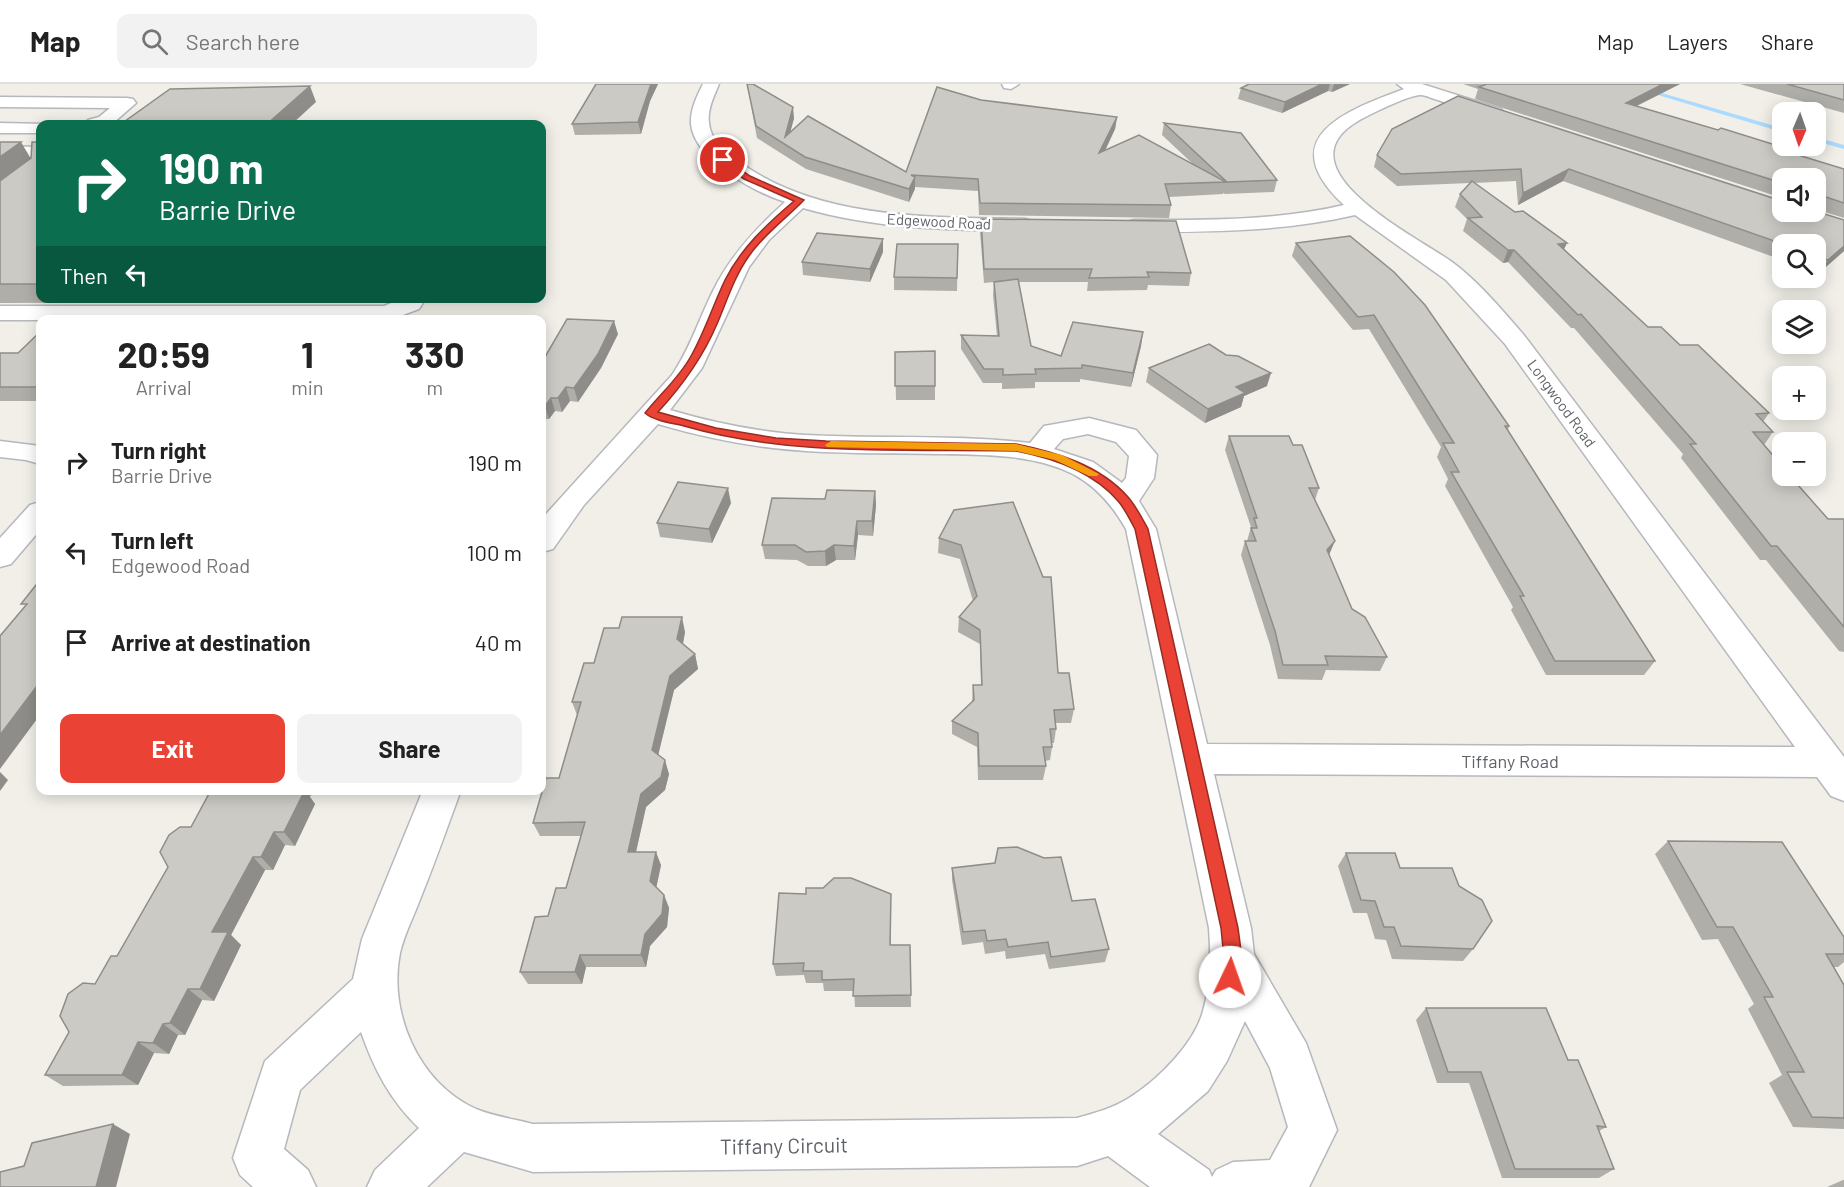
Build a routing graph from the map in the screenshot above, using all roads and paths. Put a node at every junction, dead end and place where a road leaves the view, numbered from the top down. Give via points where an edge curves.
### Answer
1 (46, 84) edge
2 (711, 84) edge
3 (1412, 86) edge
4 (0, 102) edge
5 (18, 102) junction
6 (0, 114) edge
7 (1510, 118) edge
8 (106, 120) edge
9 (0, 128) edge
10 (36, 128) edge
11 (0, 152) edge
12 (36, 152) edge
13 (800, 200) junction
14 (1358, 208) junction
15 (1041, 225) edge
16 (1109, 225) edge
17 (412, 303) edge
18 (0, 313) edge
19 (651, 413) junction
20 (3, 449) edge
21 (1037, 452) junction
22 (36, 454) edge
23 (1125, 501) junction
24 (36, 516) edge
25 (546, 536) edge
26 (0, 557) edge
27 (1193, 759) junction
28 (1835, 774) edge
29 (440, 795) edge
30 (1233, 958) junction
31 (376, 987) junction
32 (457, 1125) junction
33 (1113, 1131) junction
34 (291, 1187) edge
35 (392, 1187) edge
36 (1192, 1187) edge
37 (1233, 1187) edge

1 - 5 street
2 - 13 street, Edgewood Road via 700,123 714,153 747,178
3 - 7 street
3 - 14 street, Longwood Road via 1348,119 1327,137 1322,150 1324,169
4 - 5 street
5 - 6 street
5 - 8 street via 135,101
9 - 10 street
11 - 12 street
13 - 15 street, Edgewood Road via 836,210 921,222
13 - 19 street via 745,254 696,357
14 - 16 street via 1283,221
14 - 28 street, Longwood Road via 1444,268 1514,339
17 - 18 street via 387,313
19 - 21 street, Tiffany Circuit via 715,431 776,441 993,446
19 - 25 street via 575,495
20 - 22 street
21 - 23 street, Tiffany Circuit via 1087,471
21 - 23 street via 1054,432 1089,426 1126,436 1143,455 1140,478
23 - 27 street, Tiffany Circuit via 1142,529
24 - 26 street
27 - 28 street, Tiffany Road
27 - 30 street, Tiffany Circuit
29 - 31 street, Tiffany Circuit via 378,953
30 - 33 street, Tiffany Circuit via 1225,1015 1192,1075 1147,1114
30 - 37 street, Tiffany Circuit via 1290,1059 1313,1130 1284,1184
31 - 32 street, Tiffany Circuit via 379,1019 389,1050 406,1079 429,1104
31 - 34 street via 281,1077 257,1158
32 - 33 street, Tiffany Circuit via 492,1139 533,1148 1077,1142
32 - 35 street
33 - 36 street

